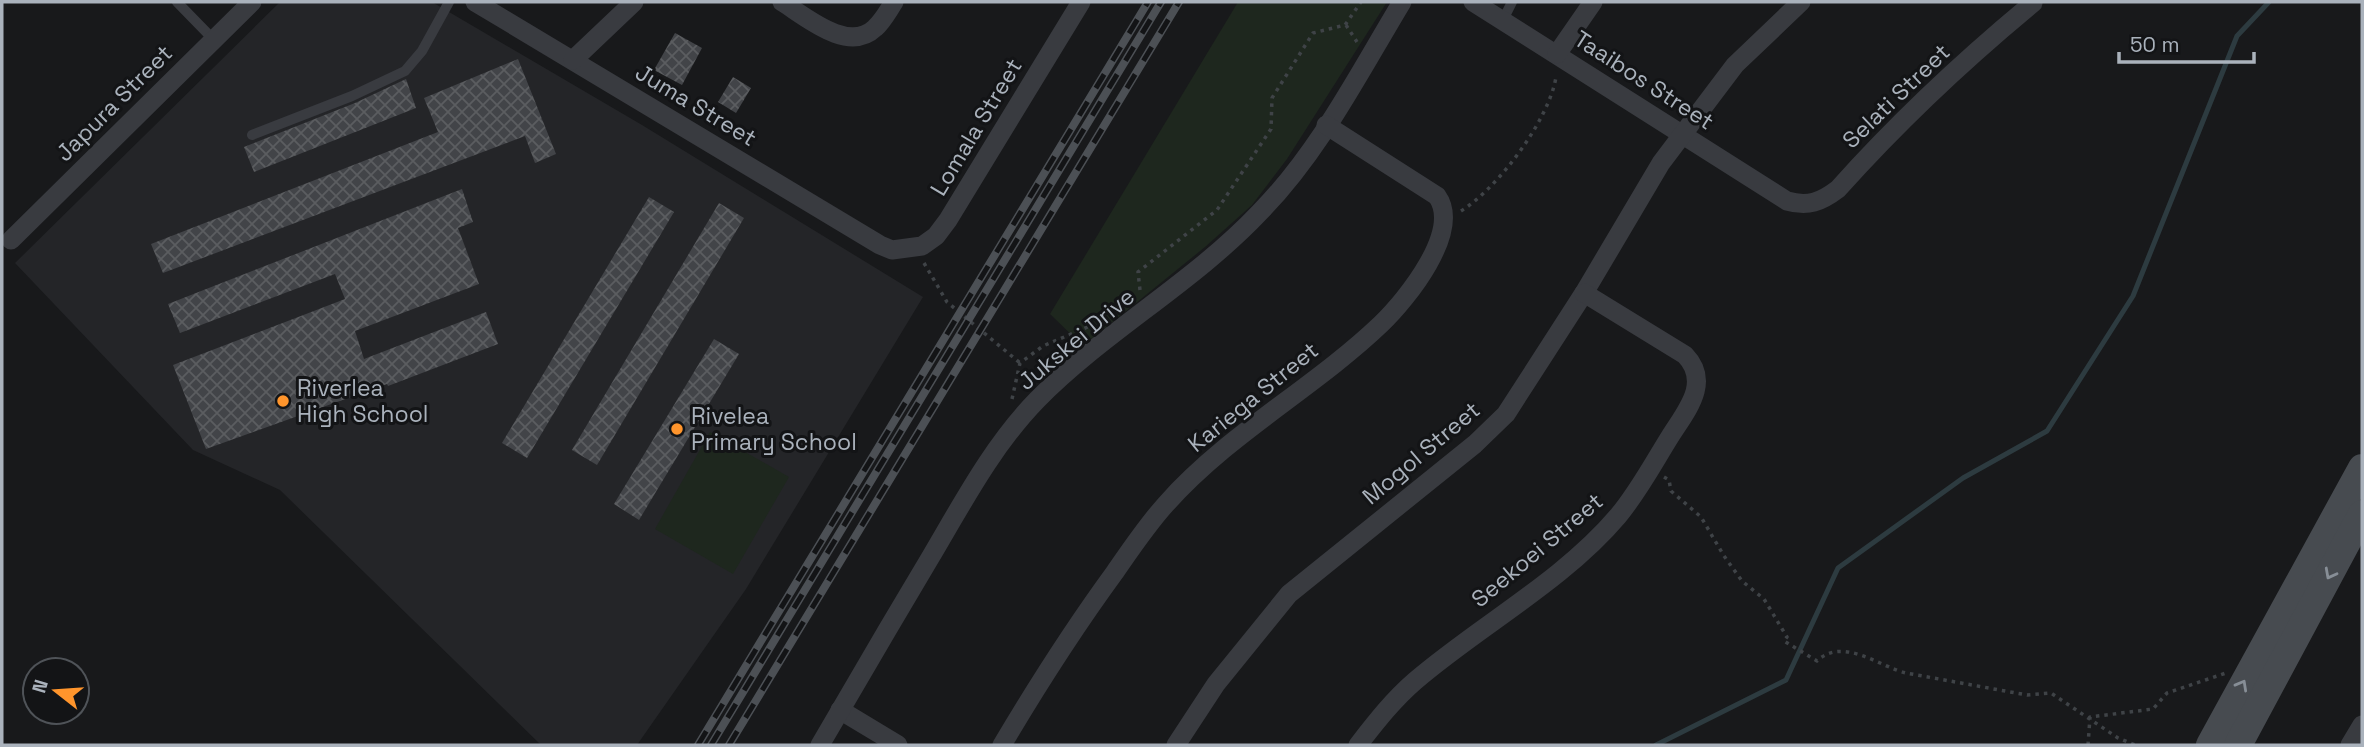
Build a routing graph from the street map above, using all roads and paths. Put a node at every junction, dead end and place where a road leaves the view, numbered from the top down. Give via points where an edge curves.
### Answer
1 (177, 2) edge
2 (252, 2) edge
3 (449, 2) edge
4 (475, 2) edge
5 (634, 2) edge
6 (782, 2) edge
7 (894, 2) edge
8 (1081, 2) edge
9 (1361, 2) edge
10 (1402, 2) edge
11 (1472, 2) edge
12 (1512, 2) edge
13 (1593, 2) edge
14 (1801, 2) edge
15 (2033, 3) edge
16 (1503, 20) junction
17 (213, 39) junction
18 (1557, 54) junction
19 (573, 60) junction
20 (1326, 125) junction
21 (1682, 134) junction
22 (252, 135) dead end
23 (1787, 201) joint
24 (1445, 219) junction
25 (12, 240) dead end
26 (922, 246) junction
27 (1584, 293) junction
28 (1143, 313) junction
29 (1020, 363) dead end
30 (2362, 468) edge
31 (1650, 470) junction
32 (2362, 514) edge
33 (2249, 674) junction
34 (840, 710) junction
35 (2090, 717) junction
36 (2362, 725) edge
37 (820, 745) edge
38 (898, 745) edge
39 (1002, 745) edge
40 (1176, 745) edge
41 (1359, 745) edge
42 (2088, 745) edge
43 (2135, 745) edge
44 (2210, 745) edge
45 (2238, 745) edge
46 (2350, 745) edge

1 - 17 lane
2 - 17 street, Japura Street
3 - 22 lane via 422,51 405,71
4 - 19 street, Juma Street
5 - 19 street
6 - 7 street via 829,30 852,37 875,28
8 - 26 street, Lomala Street via 948,220
9 - 28 path via 1345,25 1312,33 1272,97 1271,129 1217,210 1138,272
10 - 20 street, Jukskei Drive
11 - 16 street, Taaibos Street
12 - 16 lane
13 - 18 street
14 - 21 street, Mogol Street via 1735,65
15 - 23 street, Selati Street via 1824,200 1811,204
16 - 18 street, Taaibos Street
17 - 25 street, Japura Street
18 - 21 street, Taaibos Street
18 - 24 path via 1555,81 1541,117 1515,159 1464,209
19 - 26 street, Juma Street via 892,250
20 - 24 street via 1432,191 1441,202
20 - 28 street, Jukskei Drive via 1260,213
21 - 23 street, Taaibos Street
21 - 27 street, Mogol Street
24 - 39 street, Kariega Street via 1423,271 1381,324 1200,471 1164,506 1048,668
26 - 29 path via 925,265 947,302
27 - 31 street, Seekoei Street via 1676,349 1694,365 1697,386 1693,399
27 - 40 street, Mogol Street via 1506,414 1289,594 1216,684
28 - 34 street, Jukskei Drive via 1082,359 1010,433
30 - 33 main road
31 - 35 path via 1669,480 1671,491 1701,517 1742,581 1764,599 1787,637 1784,640 1817,661 1838,653 1860,654 1906,673 2027,695 2051,693
31 - 41 street, Seekoei Street via 1601,534 1416,681
32 -> 45 main road
33 - 35 path via 2222,672 2167,693 2152,709
44 -> 33 main road
34 - 37 street, Jukskei Drive
34 - 38 street
35 - 42 path
35 - 43 path
36 - 46 street

